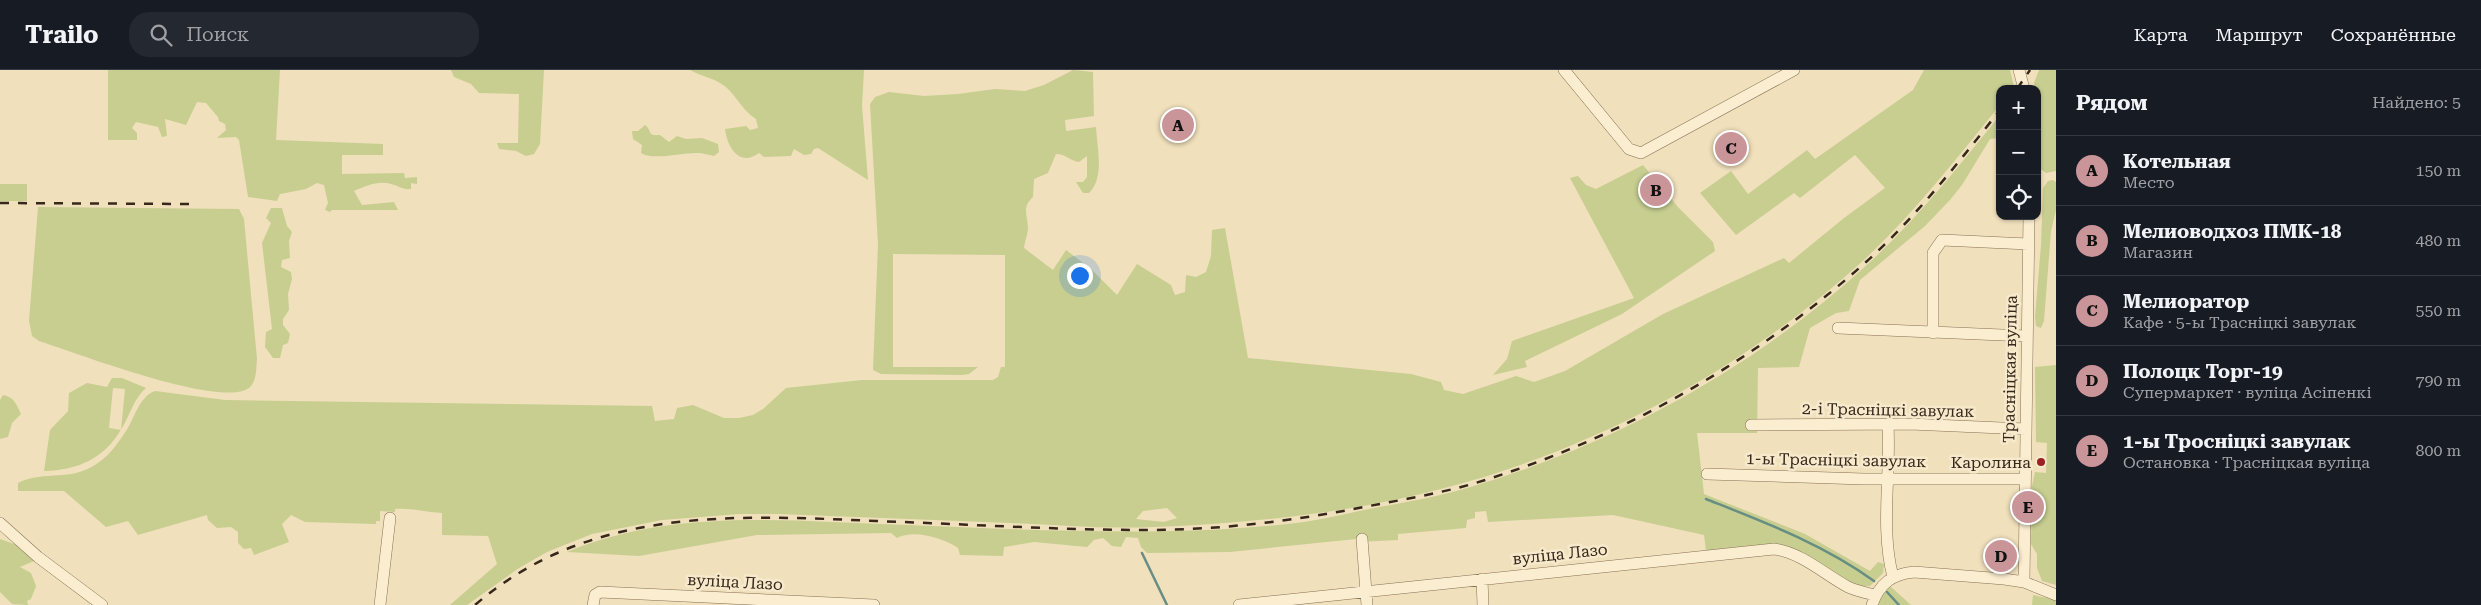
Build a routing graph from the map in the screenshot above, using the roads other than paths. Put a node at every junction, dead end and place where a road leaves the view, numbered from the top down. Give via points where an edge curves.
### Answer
1 (1564, 70) edge
2 (1794, 70) edge
3 (2019, 70) edge
4 (2023, 85) edge
5 (2029, 220) edge
6 (2028, 244) junction
7 (1838, 328) dead end
8 (1933, 333) junction
9 (2026, 336) junction
10 (1751, 425) dead end
11 (1888, 425) junction
12 (2025, 428) junction
13 (1707, 474) dead end
14 (1889, 479) junction
15 (2025, 479) junction
16 (390, 518) dead end
17 (2, 527) edge
18 (1362, 539) dead end
19 (1893, 576) junction
20 (1482, 579) junction
21 (2024, 582) junction
22 (1366, 592) junction
23 (2056, 595) edge
24 (594, 600) edge
25 (1873, 600) edge
26 (102, 605) edge
27 (380, 605) edge
28 (874, 605) edge
29 (1239, 605) edge
30 (1367, 605) edge
31 (1483, 605) edge

1 - 2 street via 1629,149 1641,153
3 - 4 street
5 - 6 street, Трасніцкая вуліца
6 - 8 street via 1942,240 1933,253
6 - 9 street, Трасніцкая вуліца
7 - 8 street
8 - 9 street
9 - 12 street, Трасніцкая вуліца
10 - 11 street, 2-і Трасніцкі завулак
11 - 12 street, 2-і Трасніцкі завулак
11 - 14 street
12 - 15 street, Трасніцкая вуліца
13 - 14 street, 1-ы Трасніцкі завулак
14 - 15 street, 1-ы Трасніцкі завулак
14 - 19 street via 1886,523
15 - 21 street, Трасніцкая вуліца
16 - 27 street
17 - 26 street
18 - 22 street
19 - 21 street via 1927,572
19 - 25 street
20 - 22 street, вуліца Лазо
20 - 25 street, вуліца Лазо via 1774,549 1810,563
20 - 31 street
21 - 23 street
22 - 29 street, вуліца Лазо
22 - 30 street
24 - 28 street, вуліца Лазо via 600,592

